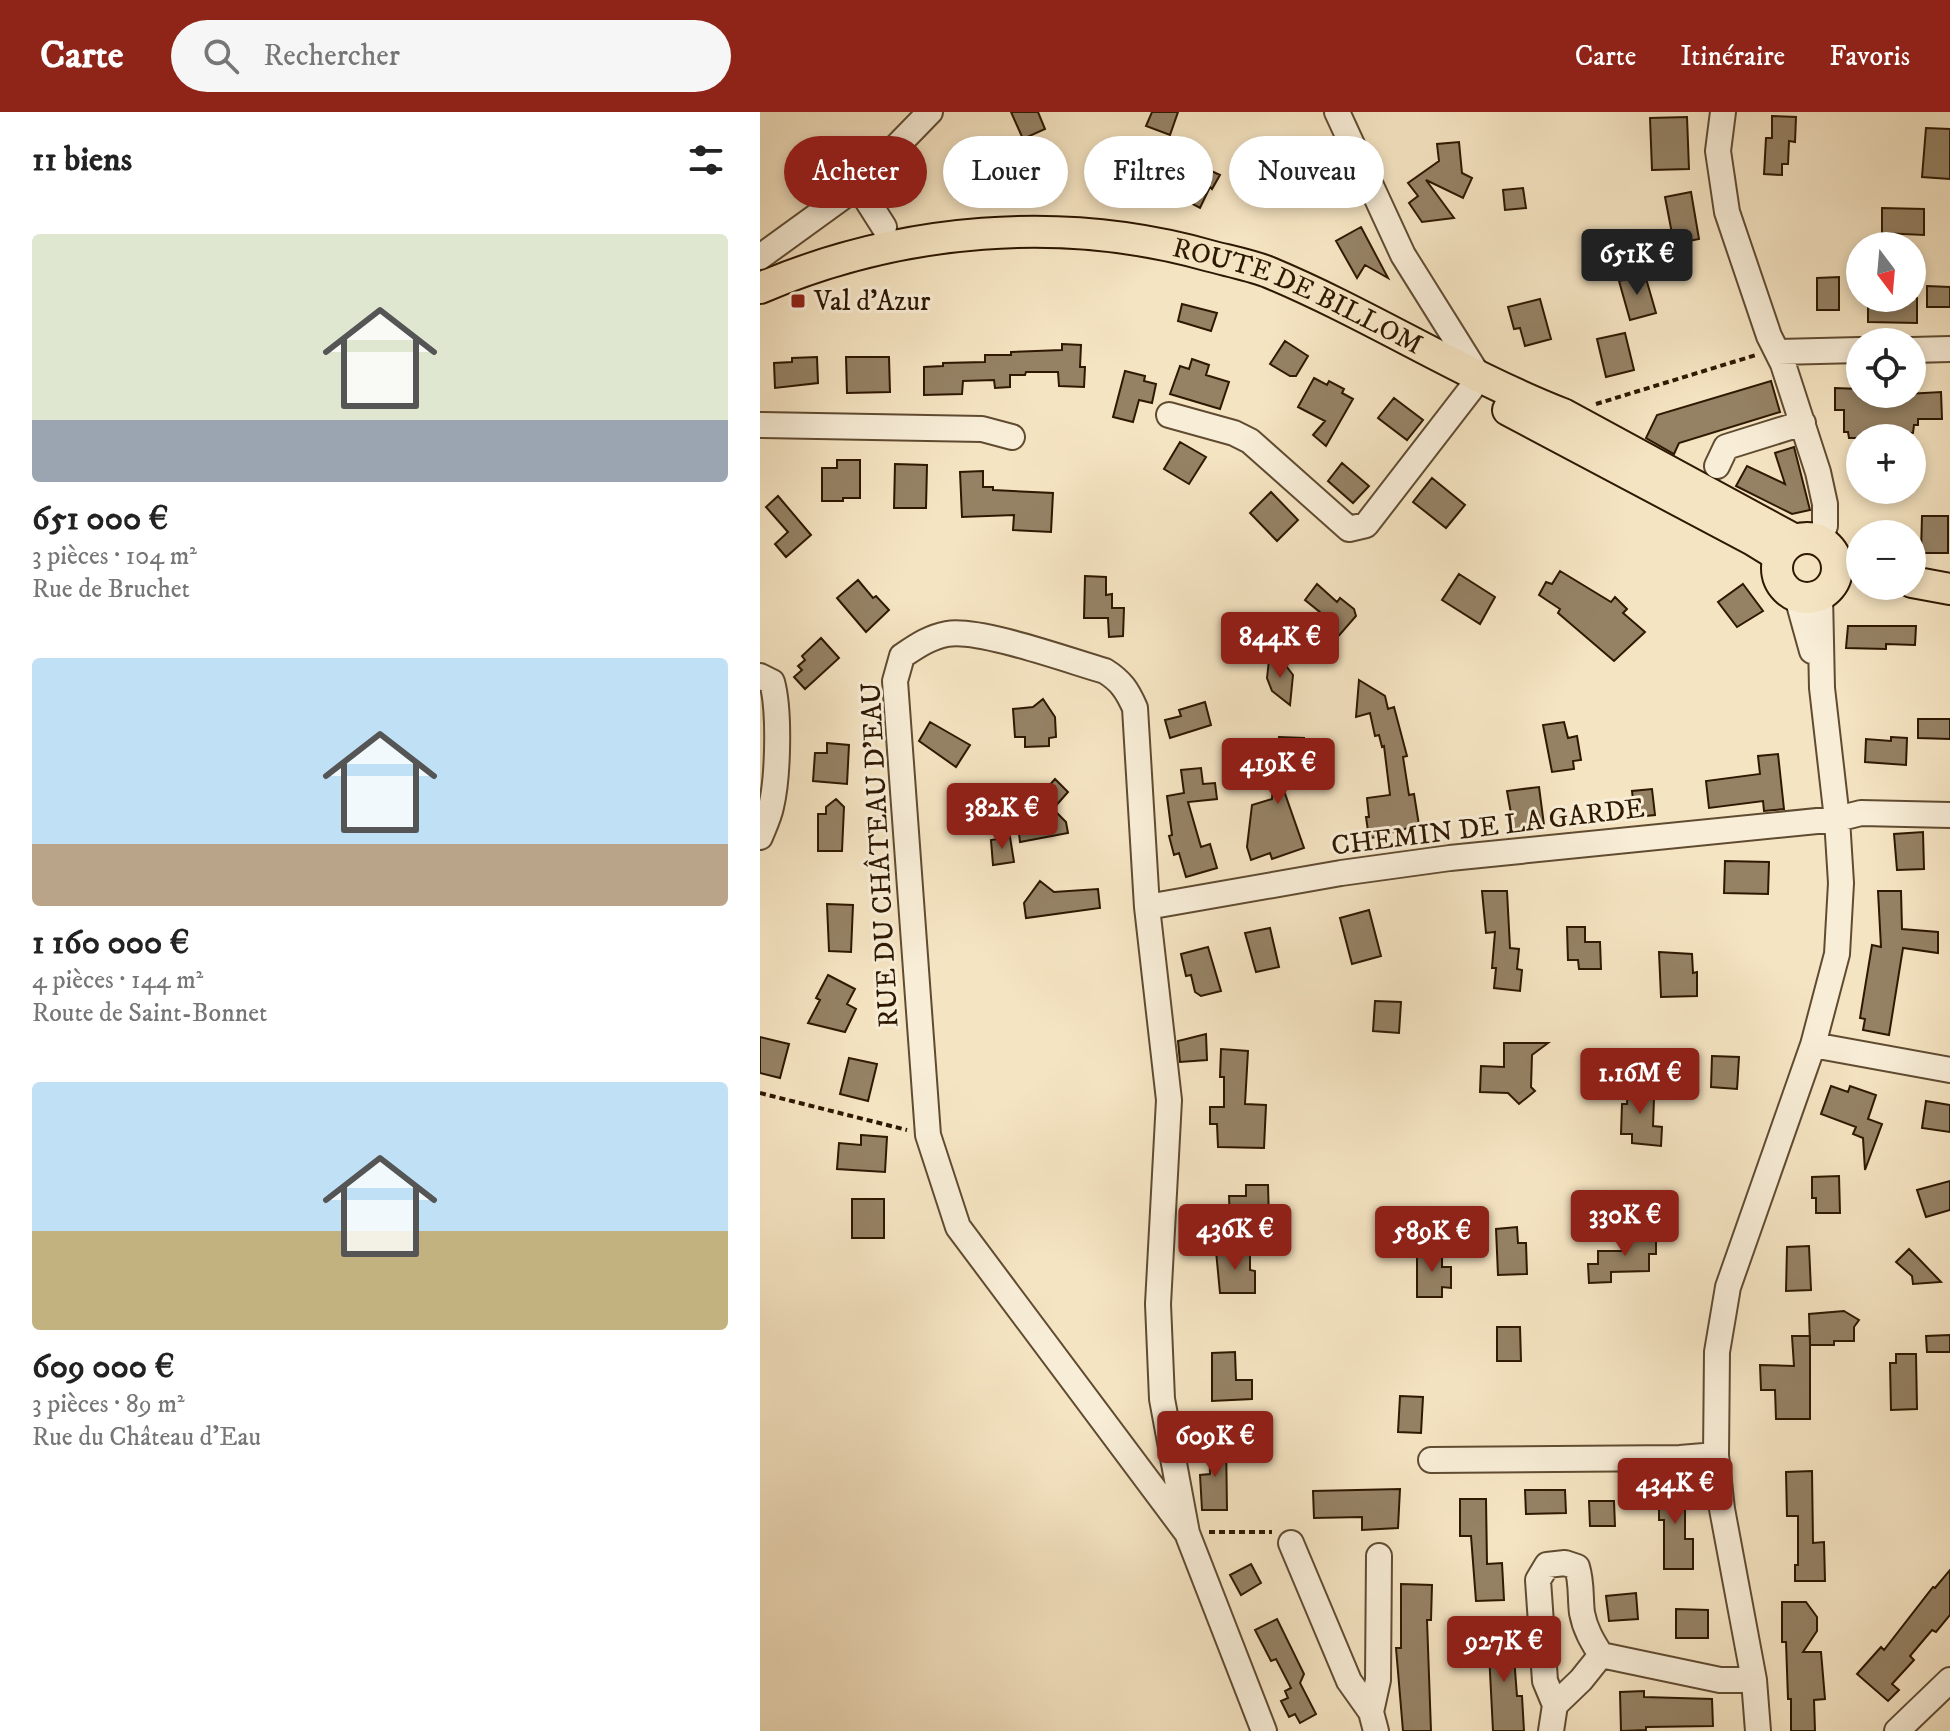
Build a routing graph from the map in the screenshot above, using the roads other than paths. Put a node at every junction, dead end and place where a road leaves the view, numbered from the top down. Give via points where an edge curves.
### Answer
1 (930, 112) edge
2 (1337, 112) edge
3 (1723, 112) edge
4 (907, 136) edge
5 (828, 208) edge
6 (872, 208) edge
7 (884, 227) dead end
8 (760, 257) edge
9 (760, 288) edge
10 (760, 307) edge
11 (1950, 349) edge
12 (1846, 350) edge
13 (1926, 350) edge
14 (1778, 352) junction
15 (1475, 382) junction
16 (1169, 415) dead end
17 (1803, 423) junction
18 (760, 425) edge
19 (1012, 437) dead end
20 (1717, 466) dead end
21 (1798, 545) junction
22 (1846, 567) edge
23 (1846, 572) edge
24 (1926, 585) edge
25 (1950, 589) edge
26 (1808, 596) junction
27 (760, 676) edge
28 (1950, 815) edge
29 (1837, 819) junction
30 (760, 837) edge
31 (1147, 907) junction
32 (1813, 1045) junction
33 (1950, 1070) edge
34 (1716, 1455) junction
35 (1431, 1460) dead end
36 (1187, 1533) junction
37 (1291, 1543) road end
38 (1379, 1556) dead end
39 (1601, 1655) junction
40 (1754, 1680) junction
41 (1950, 1680) edge
42 (1555, 1705) junction
43 (1373, 1722) edge
44 (1264, 1731) edge
45 (1551, 1731) edge
46 (1758, 1731) edge
47 (1897, 1731) edge

1 - 4 street
2 - 15 street via 1403,255
3 - 14 street via 1718,151 1727,212
5 - 8 street
6 - 7 street
9 - 15 main road, ROUTE DE BILLOM via 840,259 954,235 1022,231 1114,236 1165,243 1266,271 1369,319
10 - 15 main road, ROUTE DE BILLOM via 845,276 951,253 1024,248 1111,251 1177,263 1267,290
11 - 13 street
12 - 14 street
14 - 17 street
15 - 16 street via 1366,525 1349,529 1250,441
15 - 21 main road, ROUTE DE BILLOM
15 - 21 main road, ROUTE DE BILLOM via 1563,414
17 - 20 street via 1726,447
17 - 21 street via 1825,504 1825,526
18 - 19 street via 982,429
21 - 22 main road via 1829,547
21 - 26 main road via 1776,568 1786,591
23 - 26 main road via 1828,590
24 - 25 main road
26 - 29 street
27 - 30 street via 772,682 776,696 775,774 771,809
28 - 29 street, CHEMIN DE LA GARDE via 1861,813
29 - 31 street, CHEMIN DE LA GARDE via 1450,858
29 - 32 street via 1837,954
31 - 36 street, RUE DU CHÂTEAU D'EAU via 1169,1100 1158,1304 1162,1399
31 - 36 street, RUE DU CHÂTEAU D'EAU via 1135,708 1117,678 977,634 928,639 902,656 895,681 928,1135 958,1227
32 - 33 street
32 - 34 street via 1728,1287 1717,1352
34 - 35 street
34 - 40 street
36 - 44 street, RUE DU CHÂTEAU D'EAU
37 - 43 street via 1349,1681
38 - 43 street
39 - 40 street via 1720,1680
39 - 42 street
39 - 42 street via 1587,1633 1577,1567 1547,1565 1538,1580 1545,1681
40 - 46 street
41 - 47 street
42 - 45 street

